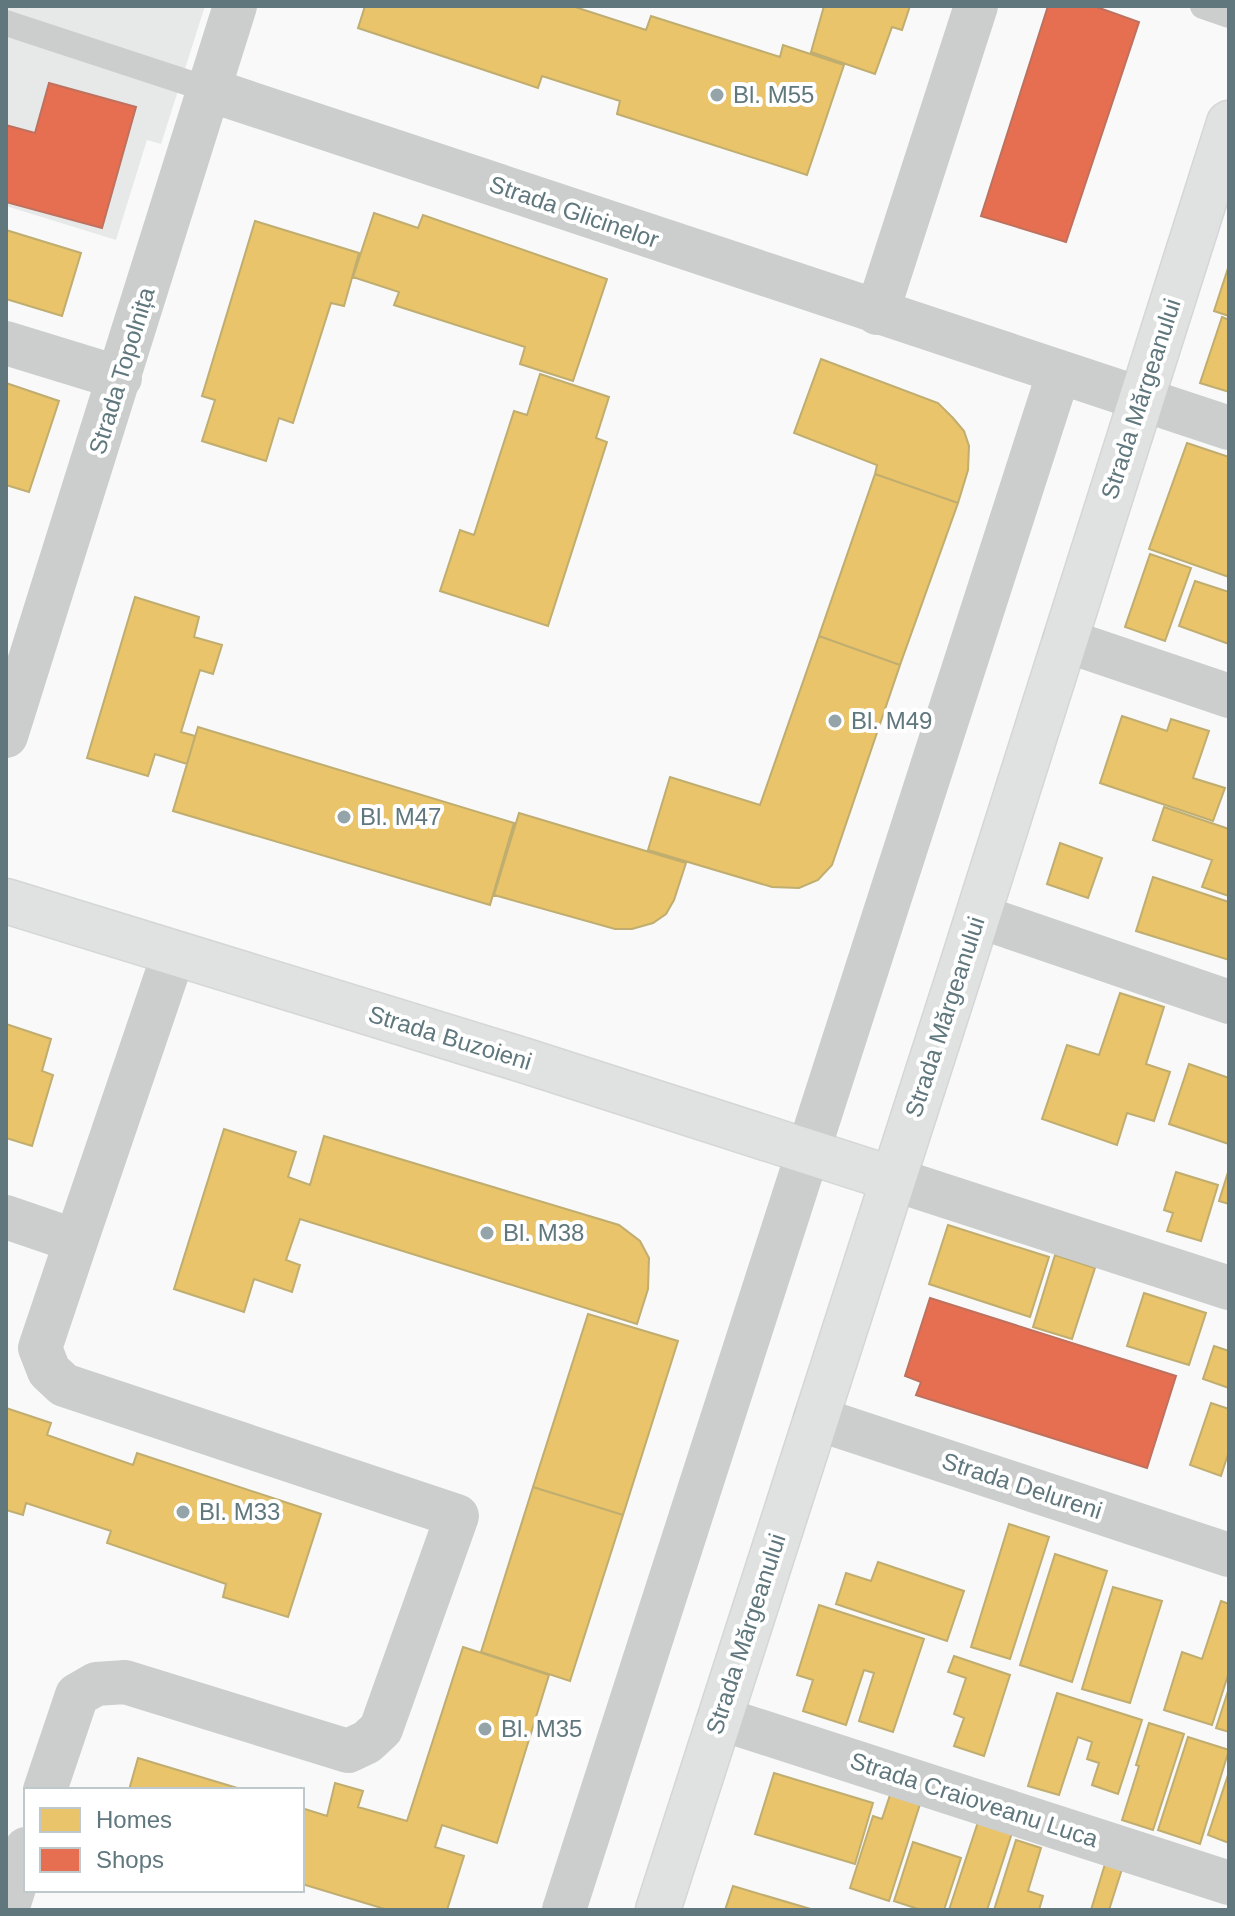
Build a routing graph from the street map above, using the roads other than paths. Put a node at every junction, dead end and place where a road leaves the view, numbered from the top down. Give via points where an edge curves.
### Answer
1 (235, 6) edge
2 (976, 6) edge
3 (1203, 6) edge
4 (1229, 15) edge
5 (6, 23) edge
6 (210, 90) junction
7 (1229, 123) edge
8 (877, 313) junction
9 (6, 343) edge
10 (1059, 372) junction
11 (120, 378) junction
12 (1142, 399) junction
13 (1229, 428) edge
14 (1064, 640) junction
15 (1229, 696) edge
16 (6, 736) edge
17 (6, 901) edge
18 (978, 916) junction
19 (174, 953) junction
20 (1229, 1002) edge
21 (809, 1151) junction
22 (893, 1179) junction
23 (6, 1217) edge
24 (76, 1241) junction
25 (1229, 1288) edge
26 (815, 1418) junction
27 (1229, 1555) edge
28 (719, 1718) junction
29 (46, 1788) edge
30 (24, 1855) edge
31 (1229, 1883) edge
32 (7, 1910) edge
33 (564, 1910) edge
34 (658, 1910) edge

1 - 6 street, Strada Topolnița
2 - 8 street
3 - 4 lane
5 - 6 lane, Strada Glicinelor
6 - 8 street, Strada Glicinelor
6 - 11 street, Strada Topolnița
7 - 12 street, Strada Mărgeanului
8 - 10 street, Strada Glicinelor
9 - 11 street
10 - 12 street, Strada Glicinelor
10 - 21 street
11 - 16 street, Strada Topolnița
12 - 13 street, Strada Glicinelor
12 - 14 street, Strada Mărgeanului
14 - 15 street
14 - 18 street, Strada Mărgeanului
17 - 19 street, Strada Buzoieni
18 - 20 street
18 - 22 street, Strada Mărgeanului
19 - 21 street, Strada Buzoieni
19 - 24 street
21 - 22 street, Strada Buzoieni
21 - 33 street
22 - 25 street
22 - 26 street, Strada Mărgeanului
23 - 24 street
24 - 29 street via 40,1348 49,1371 64,1385 457,1516 381,1729 367,1742 348,1751 125,1682 96,1684 77,1695
26 - 27 street, Strada Delureni
26 - 28 street, Strada Mărgeanului
28 - 31 street, Strada Craioveanu Luca
28 - 34 street, Strada Mărgeanului
30 - 32 street

